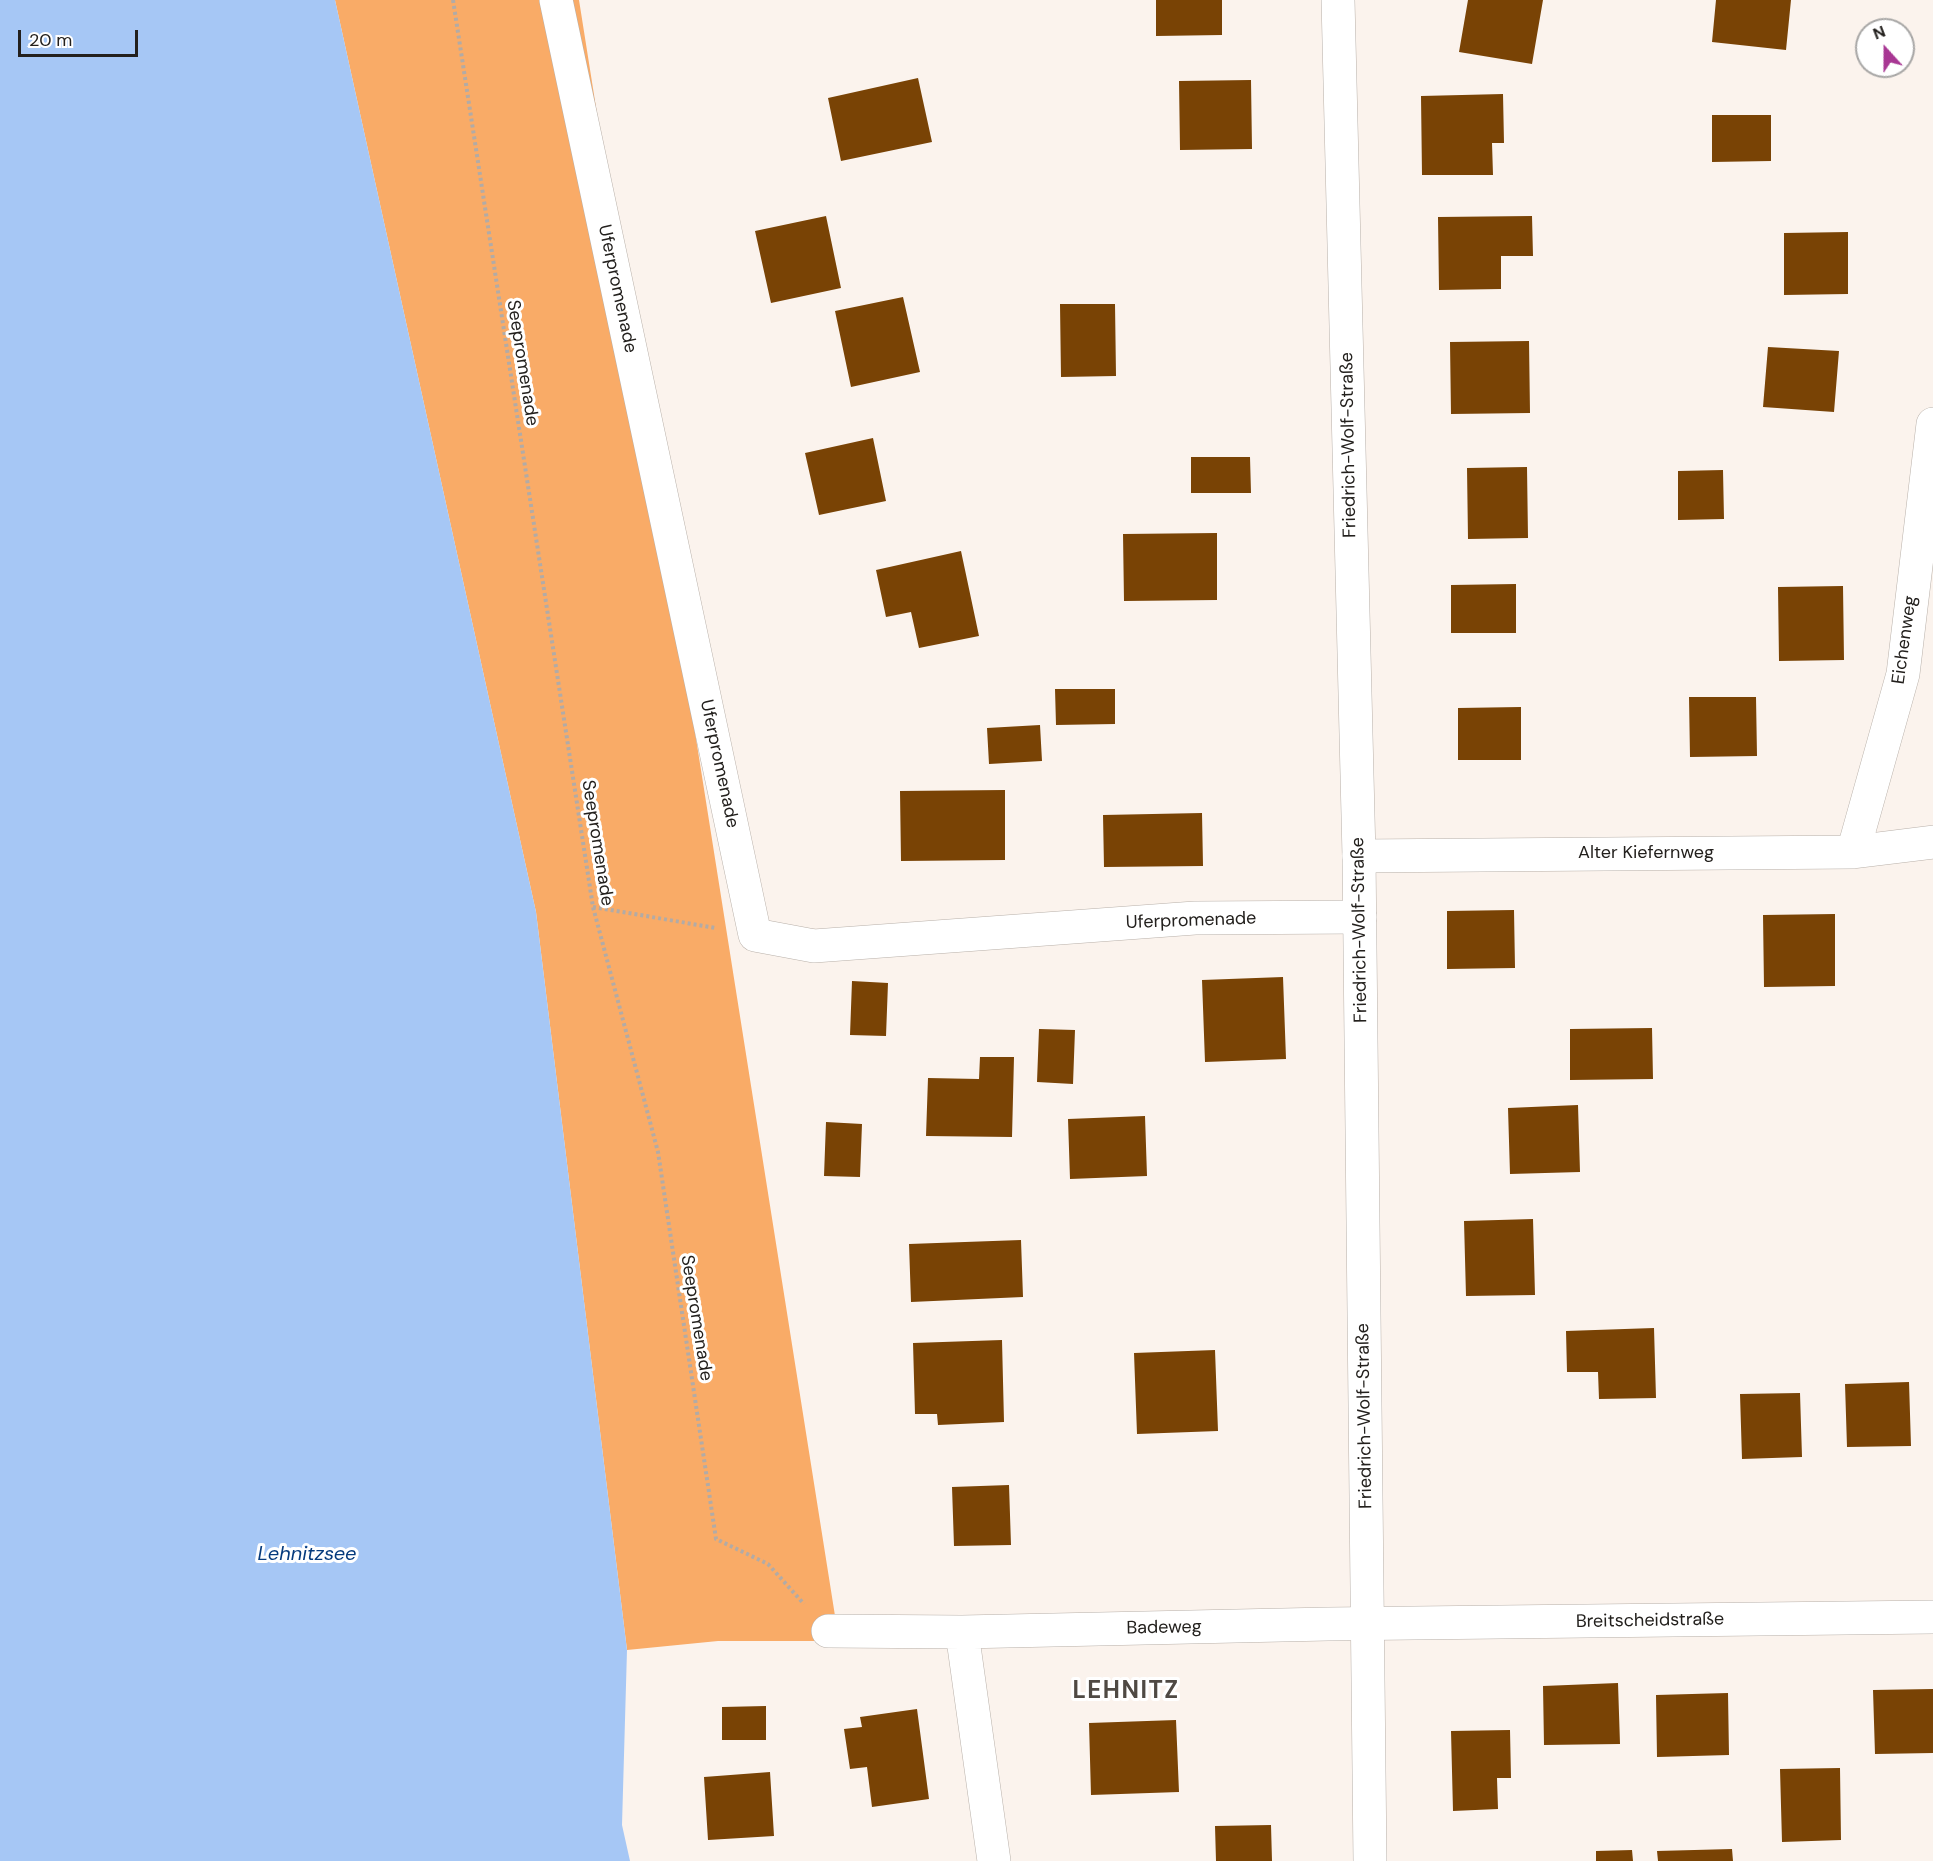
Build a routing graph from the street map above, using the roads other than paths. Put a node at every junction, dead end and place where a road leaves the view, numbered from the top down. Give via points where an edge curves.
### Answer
1 (556, 0) edge
2 (1338, 0) edge
3 (1933, 424) edge
4 (1933, 842) edge
5 (1853, 852) junction
6 (1359, 856) junction
7 (1360, 917) junction
8 (1933, 1617) edge
9 (1367, 1624) junction
10 (828, 1631) road end
11 (962, 1632) junction
12 (994, 1861) edge
13 (1370, 1861) edge

1 - 7 street, Uferpromenade via 755,935 814,946 1195,918
2 - 6 street, Friedrich-Wolf-Straße
3 - 5 street, Eichenweg via 1903,674
4 - 5 street, Alter Kiefernweg
5 - 6 street, Alter Kiefernweg
6 - 7 street, Friedrich-Wolf-Straße
7 - 9 street, Friedrich-Wolf-Straße
8 - 9 street, Breitscheidstraße
9 - 11 street, Badeweg
9 - 13 street, Friedrich-Wolf-Straße
10 - 11 street, Badeweg
11 - 12 street

